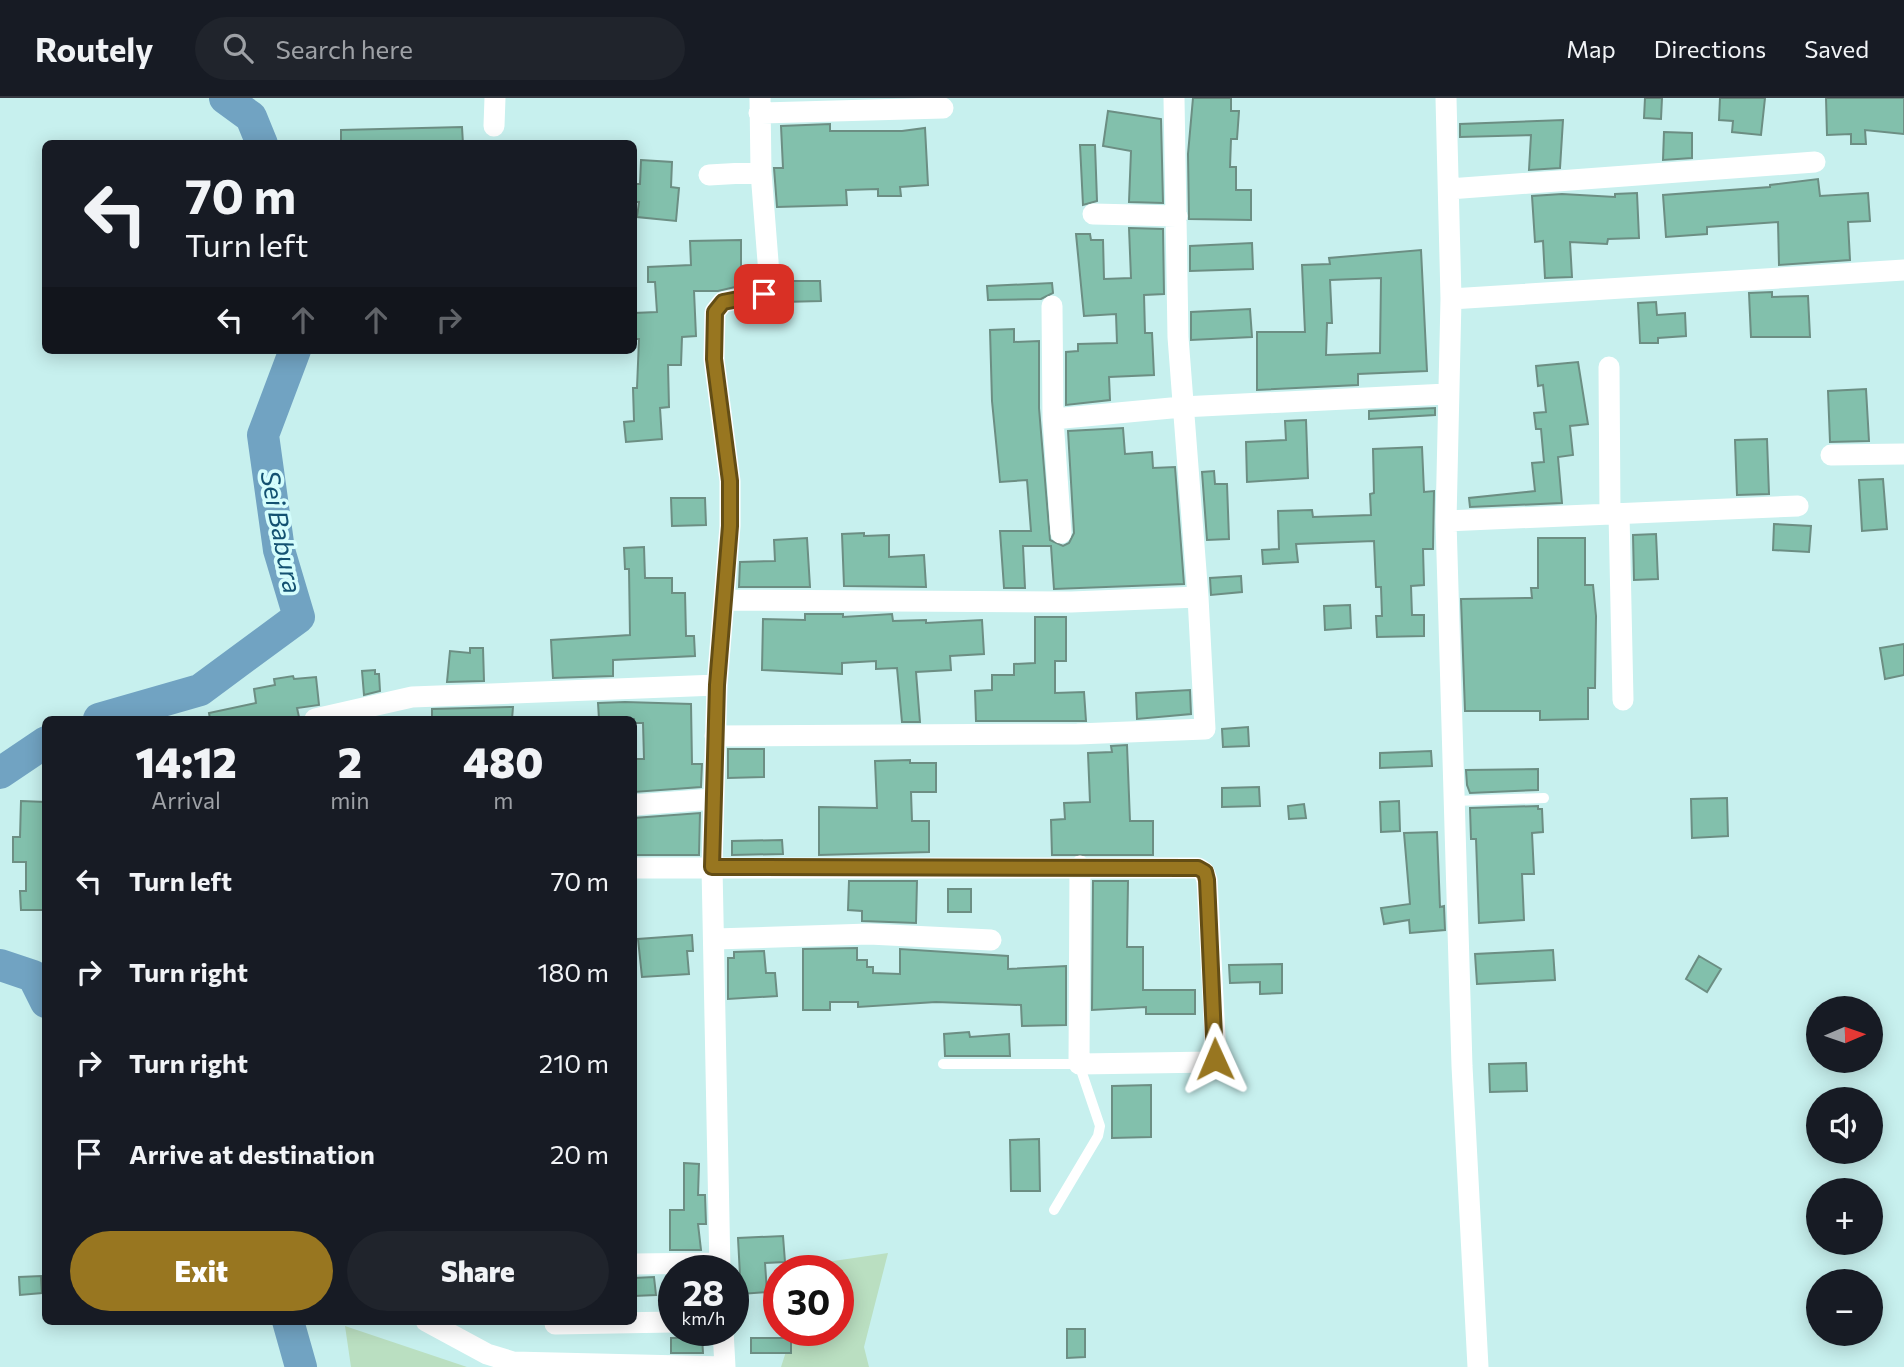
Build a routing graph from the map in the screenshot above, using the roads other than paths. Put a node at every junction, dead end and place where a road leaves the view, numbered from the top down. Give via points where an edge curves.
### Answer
1 (495, 98) edge
2 (1174, 98) edge
3 (1446, 98) edge
4 (759, 105) edge
5 (943, 108) dead end
6 (494, 126) dead end
7 (1815, 162) dead end
8 (761, 173) junction
9 (709, 176) dead end
10 (1449, 189) junction
11 (1093, 214) dead end
12 (1177, 216) junction
13 (1904, 270) edge
14 (1451, 299) junction
15 (1052, 306) dead end
16 (1609, 367) dead end
17 (1447, 394) junction
18 (1182, 407) junction
19 (1053, 419) junction
20 (1904, 454) edge
21 (1831, 455) dead end
22 (1798, 506) dead end
23 (1614, 513) junction
24 (1446, 521) junction
25 (1061, 533) dead end
26 (1198, 597) junction
27 (724, 600) junction
28 (717, 685) junction
29 (1623, 700) dead end
30 (328, 716) edge
31 (715, 736) junction
32 (1544, 798) dead end
33 (713, 799) junction
34 (1455, 801) junction
35 (637, 805) edge
36 (1080, 866) junction
37 (712, 867) junction
38 (637, 868) edge
39 (715, 939) junction
40 (990, 940) dead end
41 (1079, 1064) junction
42 (943, 1065) dead end
43 (1054, 1210) dead end
44 (720, 1255) edge
45 (637, 1264) edge
46 (658, 1265) edge
47 (658, 1322) edge
48 (637, 1323) edge
49 (433, 1325) edge
50 (724, 1346) edge
51 (725, 1367) edge
52 (1478, 1367) edge

1 - 6 street
2 - 12 street
3 - 10 street
4 - 5 street
4 - 8 street
7 - 10 street
8 - 9 street
8 - 27 street via 770,287 764,294 723,302 715,312 714,359 730,481
10 - 14 street
11 - 12 street
12 - 18 street
13 - 14 street
14 - 17 street
15 - 19 street
16 - 23 street
17 - 18 street
17 - 24 street
18 - 19 street
18 - 26 street
19 - 25 street
20 - 21 street
22 - 23 street
23 - 24 street
23 - 29 street
24 - 34 street
26 - 27 street via 1071,602
26 - 31 street via 1203,730
27 - 28 street
28 - 30 street via 412,697
28 - 31 street
31 - 33 street
32 - 34 lane
33 - 35 street
33 - 37 street
34 - 52 street via 1462,1066
36 - 37 street
36 - 41 street
36 - 41 street via 1198,868 1205,872 1216,1056 1206,1064
37 - 38 street
37 - 39 street
39 - 40 street via 869,934
39 - 44 street
41 - 42 lane
41 - 43 lane via 1100,1126
45 - 46 street
47 - 48 street
49 - 51 street via 487,1354 513,1362
50 - 51 street

